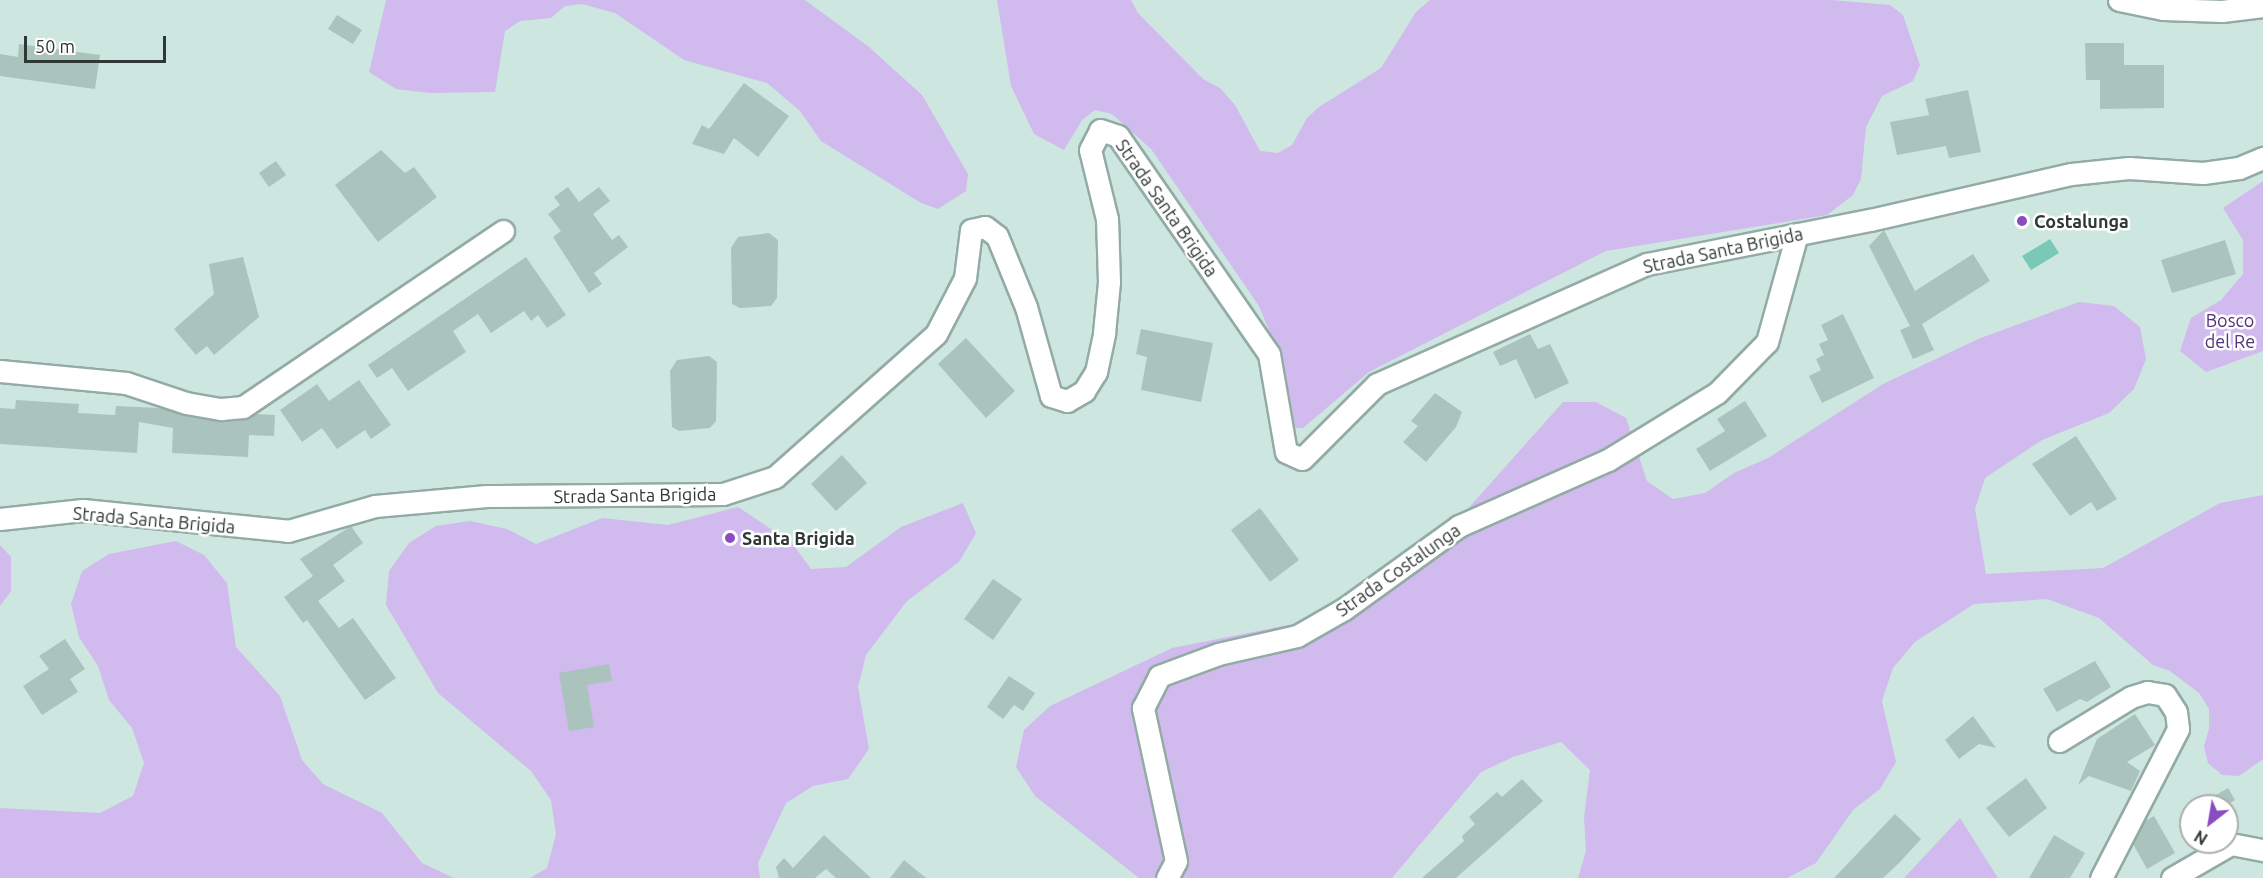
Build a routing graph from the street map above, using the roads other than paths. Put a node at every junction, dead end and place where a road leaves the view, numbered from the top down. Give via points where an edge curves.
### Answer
1 (2119, 0) edge
2 (2263, 6) edge
3 (2263, 158) edge
4 (503, 231) dead end
5 (1797, 234) junction
6 (0, 371) edge
7 (0, 519) edge
8 (2059, 741) dead end
9 (2263, 850) edge
10 (1167, 878) edge
11 (2101, 878) edge
12 (2172, 878) edge

1 - 2 street via 2163,9 2222,11
3 - 5 street, Strada Santa Brigida via 2239,168 2203,173 2129,168 2072,174
4 - 6 street via 243,407 221,409 186,403 126,383
5 - 7 street, Strada Santa Brigida via 1647,264 1515,320 1377,384 1302,459 1286,452 1269,354 1118,136 1100,130 1090,150 1107,219 1109,282 1104,333 1096,372 1084,391 1067,401 1051,396 1026,307 997,236 985,227 971,230 965,278 936,334 775,477 723,494 488,496 375,506 288,531 84,510
5 - 10 street, Strada Costalunga via 1767,342 1717,393 1608,460 1459,526 1344,609 1298,636 1218,654 1159,676 1143,708 1176,861
8 - 11 street via 2131,697 2147,692 2165,696 2176,712 2178,729
9 - 12 street via 2231,844

